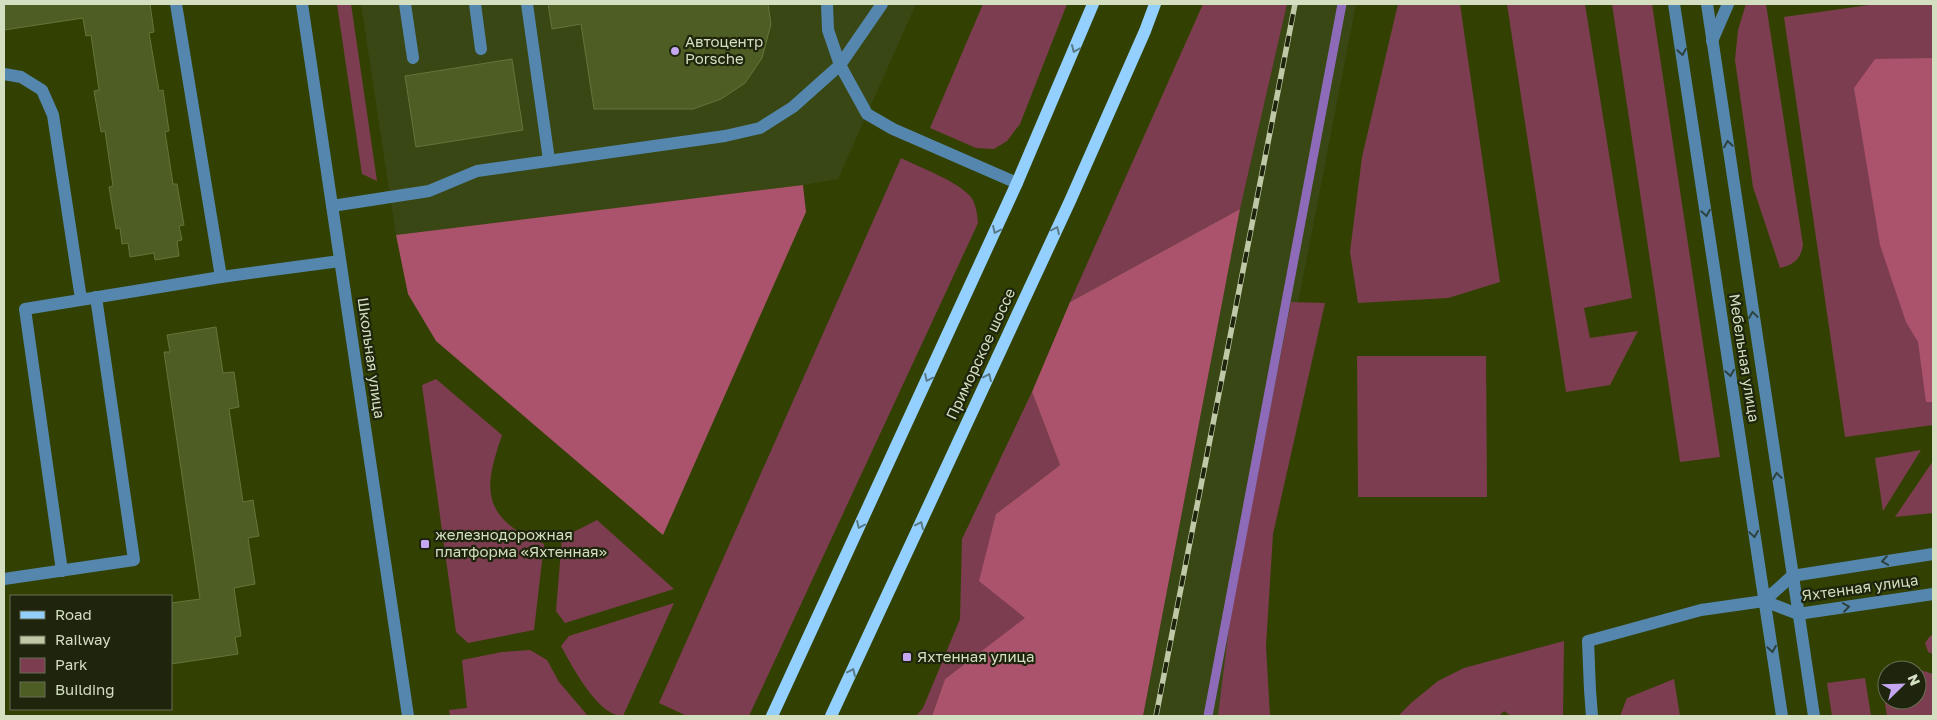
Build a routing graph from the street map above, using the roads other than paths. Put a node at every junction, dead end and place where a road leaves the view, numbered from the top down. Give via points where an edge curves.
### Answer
1 (176, 4) edge
2 (302, 4) edge
3 (405, 4) edge
4 (475, 4) edge
5 (527, 4) edge
6 (827, 4) edge
7 (882, 4) edge
8 (1093, 4) edge
9 (1155, 4) edge
10 (1674, 4) edge
11 (1707, 4) edge
12 (1728, 4) edge
13 (1712, 41) junction
14 (481, 49) dead end
15 (413, 58) dead end
16 (840, 65) junction
17 (4, 74) edge
18 (549, 160) junction
19 (1017, 183) junction
20 (332, 206) junction
21 (340, 261) junction
22 (221, 277) junction
23 (96, 297) junction
24 (81, 299) junction
25 (1933, 554) edge
26 (62, 571) junction
27 (1792, 576) junction
28 (4, 579) edge
29 (1933, 594) edge
30 (1764, 601) junction
31 (1798, 614) junction
32 (408, 716) edge
33 (772, 716) edge
34 (832, 716) edge
35 (1592, 716) edge
36 (1782, 716) edge
37 (1814, 716) edge

1 - 22 street
2 - 20 street, Школьная улица
3 - 15 street
4 - 14 street
5 - 18 street
6 - 16 street via 828,30
7 - 16 street
8 -> 19 main road
34 -> 9 main road, Приморское шоссе via 1070,201
10 -> 30 street, Мебельная улица
11 - 13 street, Мебельная улица
12 - 13 street
27 -> 13 street, Мебельная улица
16 - 18 street via 794,107 760,128 725,136
16 - 19 street via 867,114 893,129
17 - 24 street via 22,77 42,90 53,115
18 - 20 street via 477,171 429,191
19 -> 33 main road
20 - 21 street, Школьная улица
21 - 22 street
21 - 32 street, Школьная улица
22 - 23 street
23 - 24 street
23 - 26 street via 134,560
24 - 26 street via 25,308
25 -> 27 street, Яхтенная улица
26 - 28 street
27 - 30 street, Яхтенная улица
27 - 31 street, Мебельная улица
31 -> 29 street, Яхтенная улица
30 - 31 street, Яхтенная улица
30 - 35 street via 1701,610 1588,641
30 -> 36 street, Мебельная улица
31 - 37 street

